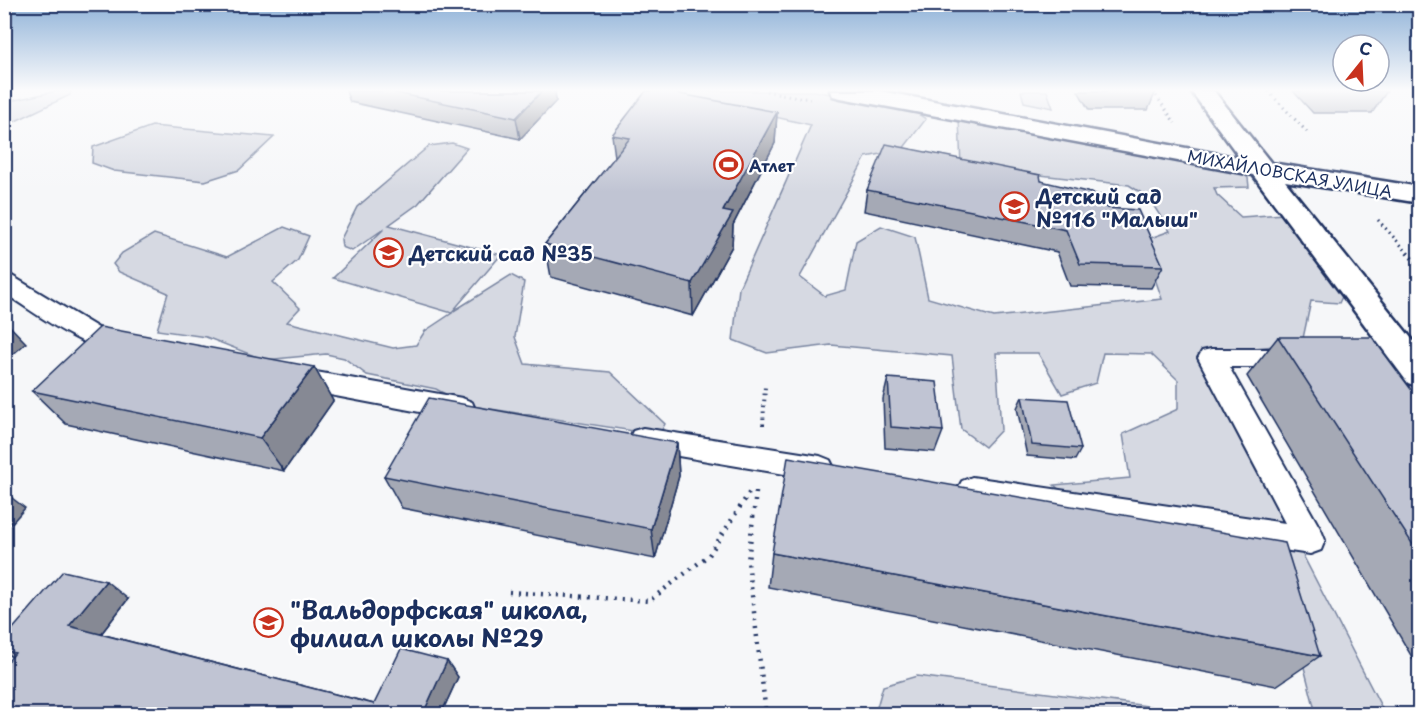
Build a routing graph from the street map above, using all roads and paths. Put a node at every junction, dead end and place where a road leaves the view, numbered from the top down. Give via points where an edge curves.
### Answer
1 (1025, 125) edge
2 (1176, 125) edge
3 (1228, 125) edge
4 (1300, 125) edge
5 (1179, 129) dead end
6 (1308, 133) dead end
7 (1261, 168) junction
8 (1345, 182) junction
9 (1419, 195) edge
10 (1419, 267) edge
11 (4, 282) edge
12 (145, 349) edge
13 (1318, 358) edge
14 (1376, 358) edge
15 (1413, 366) edge
16 (270, 373) edge
17 (489, 414) edge
18 (619, 435) edge
19 (842, 471) edge
20 (947, 486) edge
21 (509, 592) dead end
22 (1398, 704) dead end
23 (766, 714) edge
24 (1390, 714) edge

1 - 7 street, МИХАЙЛОВСКАЯ УЛИЦА
2 - 5 path
3 - 7 street
4 - 6 path
7 - 8 street, МИХАЙЛОВСКАЯ УЛИЦА
7 - 15 street
8 - 9 street, МИХАЙЛОВСКАЯ УЛИЦА
8 - 10 path
11 - 12 lane via 99,340
13 - 20 lane via 1211,358 1310,540
14 - 15 lane
16 - 17 lane
18 - 19 lane
21 - 23 path via 649,601 709,555 758,480 748,561
22 - 24 path

